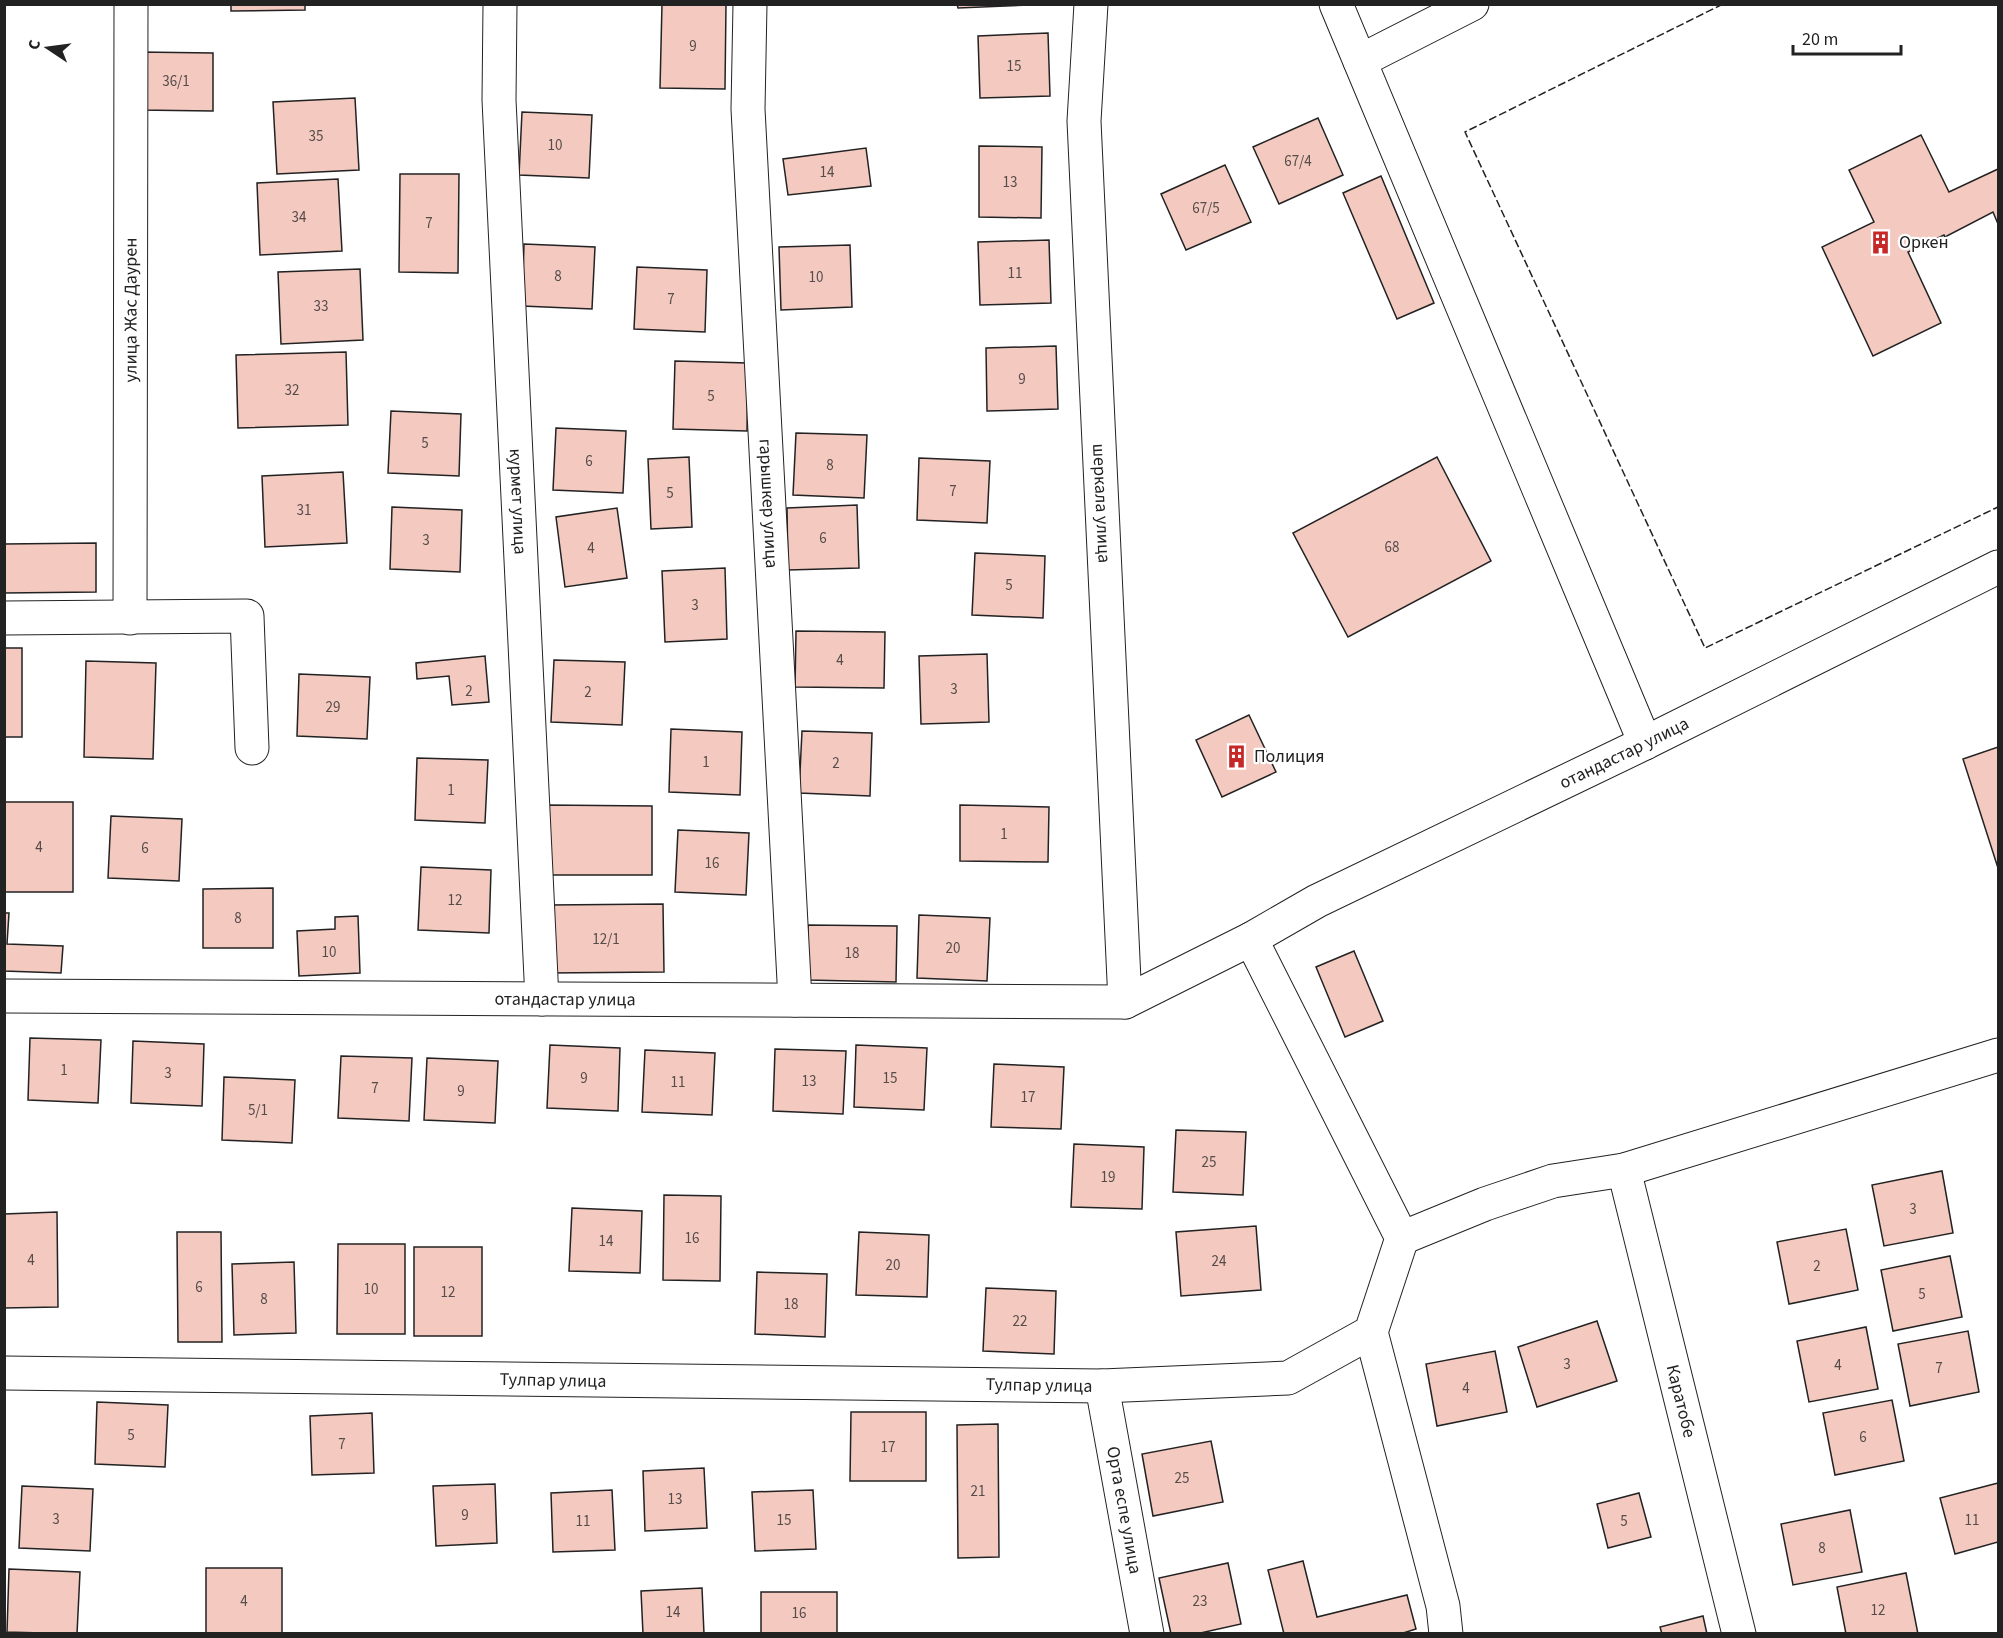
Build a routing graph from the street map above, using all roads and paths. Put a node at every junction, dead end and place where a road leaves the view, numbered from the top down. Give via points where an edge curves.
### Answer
1 (131, 4) edge
2 (500, 4) edge
3 (750, 4) edge
4 (1091, 4) edge
5 (1336, 4) edge
6 (1472, 4) edge
7 (1360, 61) junction
8 (1998, 567) edge
9 (4, 618) edge
10 (130, 618) junction
11 (1646, 743) junction
12 (252, 748) dead end
13 (1251, 939) junction
14 (4, 996) edge
15 (542, 999) junction
16 (795, 1000) junction
17 (1125, 1002) junction
18 (1998, 1055) edge
19 (1624, 1170) junction
20 (1402, 1238) junction
21 (1371, 1332) junction
22 (4, 1373) edge
23 (1102, 1386) junction
24 (1147, 1634) edge
25 (1446, 1634) edge
26 (1739, 1634) edge

1 - 10 street, улица Жас Даурен
2 - 15 street, курмет улица via 499,100
3 - 16 street, гарышкер улица via 748,109
4 - 17 street, шеркала улица via 1084,121
5 - 7 street
6 - 7 street
7 - 11 street
8 - 11 street, отандастар улица
9 - 10 street
10 - 12 street via 248,616
11 - 13 street, отандастар улица via 1317,901
13 - 17 street, отандастар улица
13 - 20 street
14 - 15 street, отандастар улица
15 - 16 street, отандастар улица
16 - 17 street, отандастар улица
18 - 19 street
19 - 20 street via 1553,1181
19 - 26 street, Каратобе
20 - 21 street
21 - 23 street, Тулпар улица via 1288,1378
21 - 25 street via 1443,1606
22 - 23 street, Тулпар улица
23 - 24 street, Орта еспе улица

